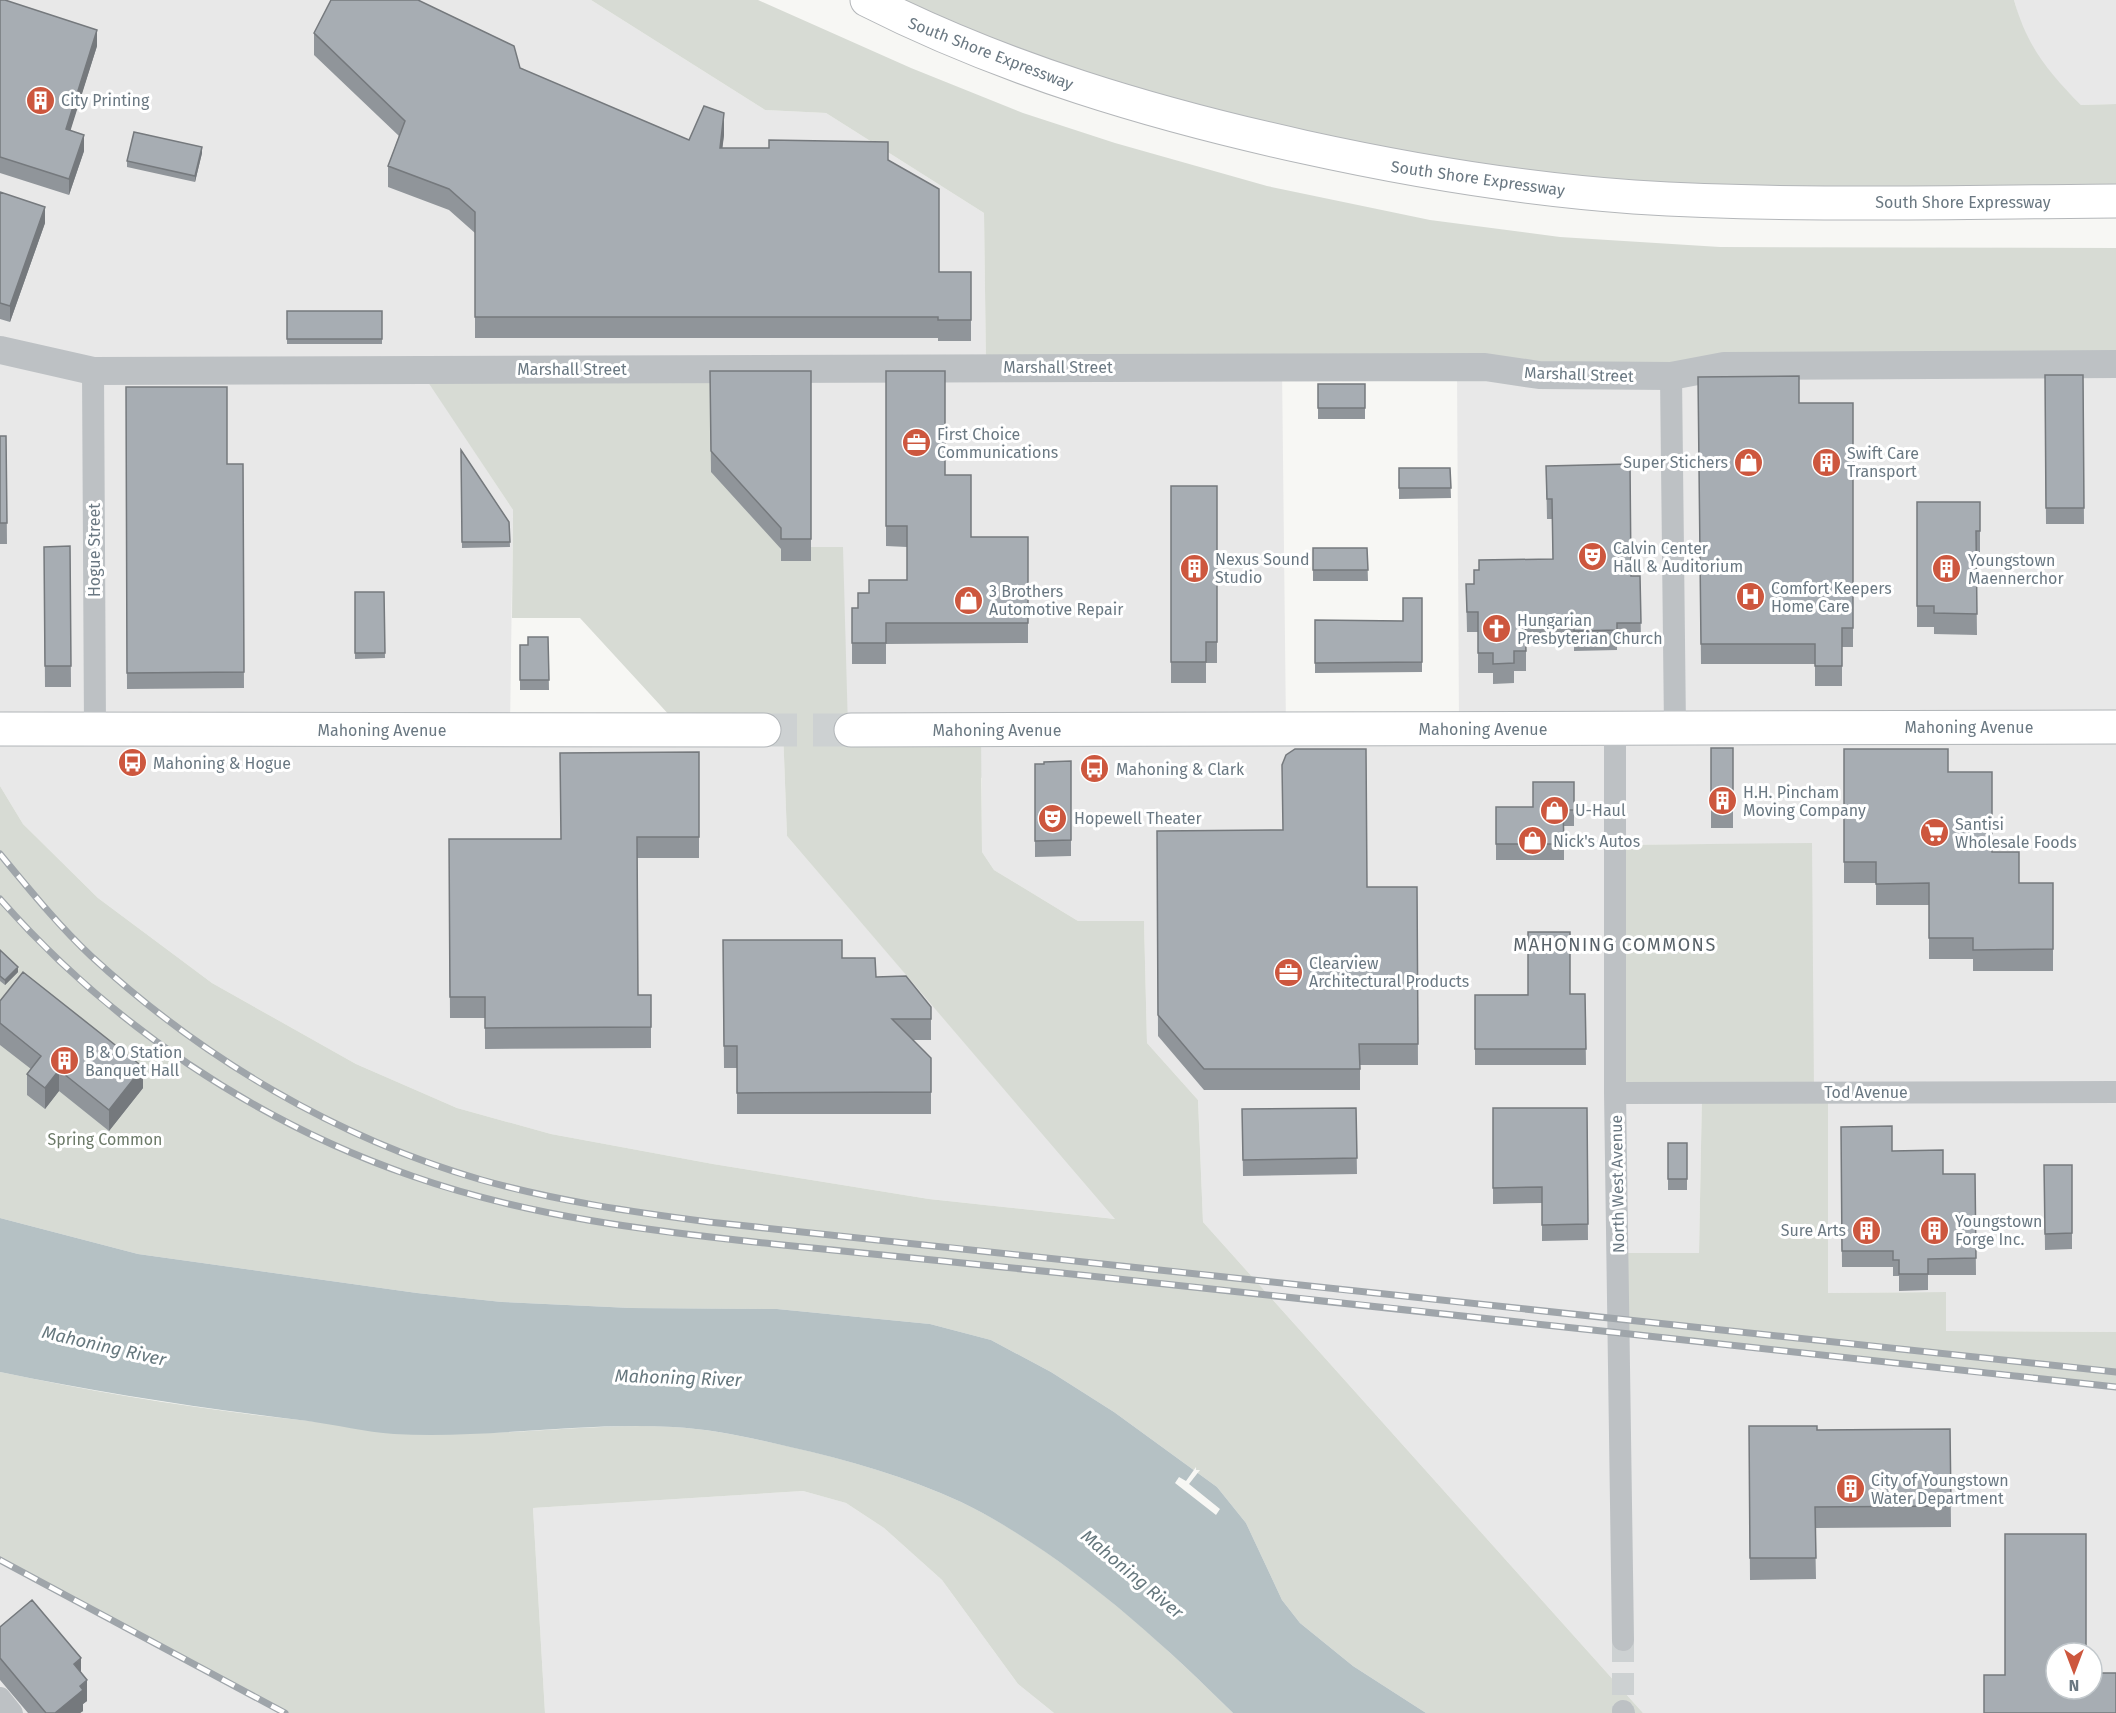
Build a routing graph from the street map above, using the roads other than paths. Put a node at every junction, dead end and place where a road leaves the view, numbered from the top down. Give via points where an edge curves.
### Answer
1 (867, 0) edge
2 (2116, 201) edge
3 (0, 350) edge
4 (2116, 364) edge
5 (93, 371) junction
6 (1671, 376) junction
7 (2116, 727) edge
8 (1615, 728) junction
9 (1675, 728) junction
10 (0, 729) edge
11 (95, 729) junction
12 (764, 730) tunnel mouth
13 (851, 730) tunnel mouth
14 (2116, 1092) edge
15 (1615, 1093) junction
16 (1623, 1640) tunnel mouth
17 (0, 1698) edge
18 (12, 1713) edge

1 - 2 main road, South Shore Expressway via 986,55 1116,99 1236,132 1442,175 1635,197 1787,202
3 - 5 street, Marshall Street
4 - 6 street, Marshall Street via 1724,366
5 - 6 street, Marshall Street via 1485,368 1539,375
5 - 11 street, Hogue Street
6 - 9 street
7 - 9 main road, Mahoning Avenue
8 - 9 main road, Mahoning Avenue
8 - 13 main road, Mahoning Avenue
8 - 15 street, North West Avenue
10 - 11 main road, Mahoning Avenue
11 - 12 main road, Mahoning Avenue
14 - 15 street, Tod Avenue
15 - 16 street, North West Avenue
17 - 18 street

